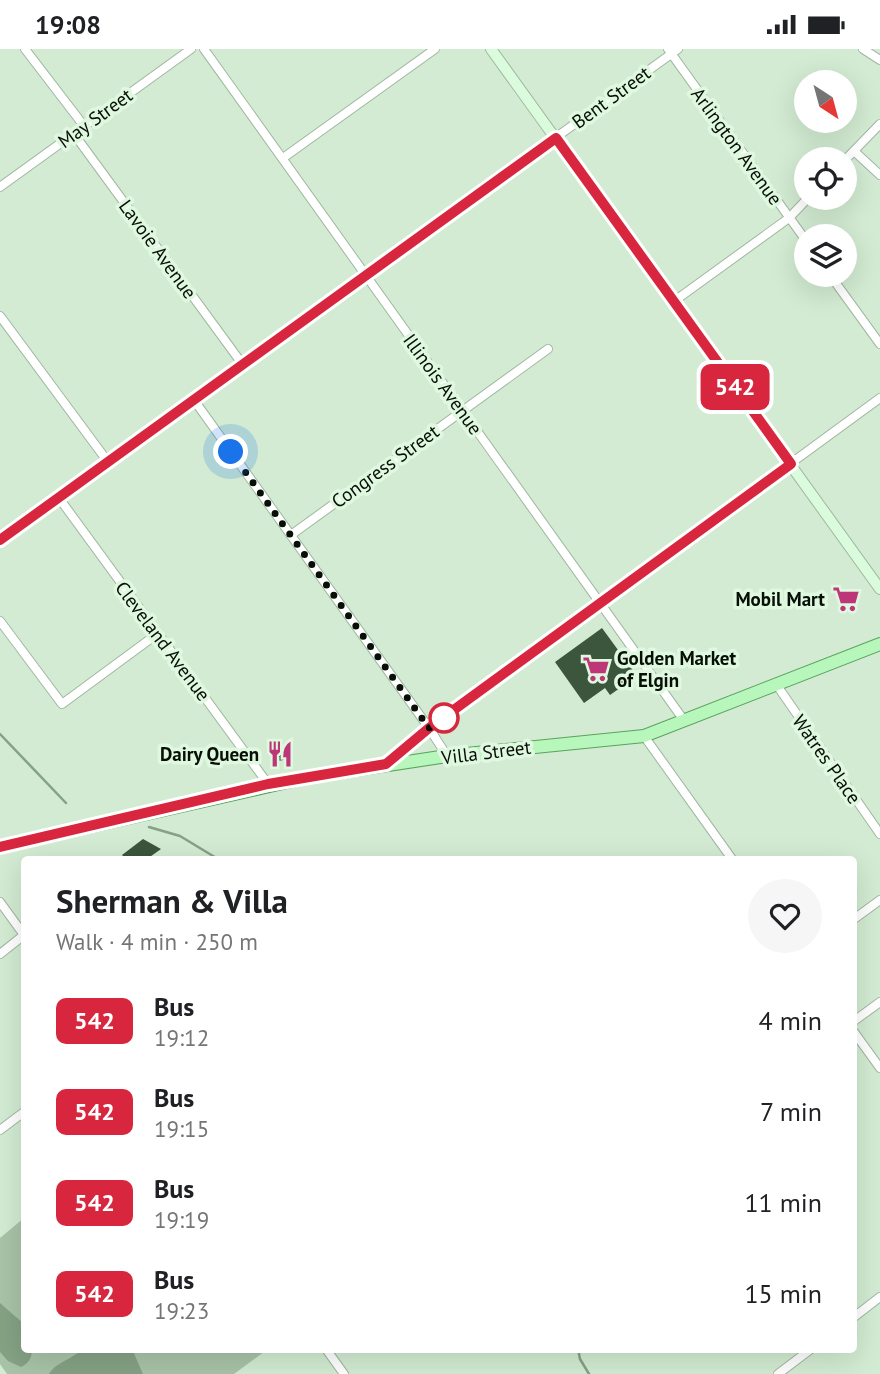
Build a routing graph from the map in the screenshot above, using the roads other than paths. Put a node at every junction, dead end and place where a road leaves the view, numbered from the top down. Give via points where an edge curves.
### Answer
1 (25, 49) edge
2 (191, 49) edge
3 (204, 49) edge
4 (435, 49) edge
5 (491, 49) edge
6 (863, 49) edge
7 (673, 51) edge
8 (880, 60) edge
9 (880, 124) edge
10 (84, 127) junction
11 (74, 134) junction
12 (556, 138) junction
13 (857, 148) edge
14 (857, 154) edge
15 (283, 158) junction
16 (880, 175) edge
17 (0, 187) edge
18 (797, 210) edge
19 (789, 218) junction
20 (794, 225) edge
21 (366, 276) junction
22 (839, 287) edge
23 (673, 302) junction
24 (0, 316) edge
25 (880, 344) edge
26 (548, 349) dead end
27 (243, 365) junction
28 (880, 398) edge
29 (194, 400) junction
30 (462, 410) junction
31 (108, 462) junction
32 (791, 464) junction
33 (58, 498) junction
34 (291, 535) junction
35 (0, 540) edge
36 (880, 589) edge
37 (601, 603) junction
38 (0, 621) edge
39 (157, 634) junction
40 (880, 644) edge
41 (776, 684) junction
42 (683, 719) junction
43 (429, 728) junction
44 (644, 736) junction
45 (447, 757) junction
46 (386, 764) junction
47 (268, 784) junction
48 (880, 834) edge
49 (0, 847) edge
50 (730, 856) edge
51 (880, 899) edge
52 (0, 902) edge
53 (857, 917) edge
54 (21, 931) edge
55 (21, 937) edge
56 (0, 954) edge
57 (880, 1002) edge
58 (857, 1019) edge
59 (857, 1036) edge
60 (880, 1067) edge
61 (21, 1114) edge
62 (0, 1130) edge
63 (880, 1297) edge
64 (857, 1315) edge
65 (329, 1353) edge
66 (806, 1353) edge
67 (344, 1374) edge
68 (778, 1374) edge

1 - 10 street
2 - 10 street, May Street
3 - 15 street, Illinois Avenue
4 - 15 street
5 - 12 main road
6 - 8 street
7 - 12 street, Bent Street
7 - 19 street, Arlington Avenue
9 - 13 street
10 - 11 street, May Street
11 - 17 street, May Street
11 - 27 street, Lavoie Avenue
12 - 21 street, Bent Street
12 - 23 main road
14 - 16 street
15 - 21 street, Illinois Avenue
18 - 19 street
19 - 20 street, Arlington Avenue
19 - 23 street
21 - 27 street, Bent Street
21 - 30 street, Illinois Avenue
22 - 25 street
23 - 32 main road
24 - 31 street
26 - 30 street, Congress Street
27 - 29 street, Bent Street
28 - 32 street
29 - 31 street, Bent Street
29 - 34 street
30 - 34 street, Congress Street
30 - 37 street, Illinois Avenue
31 - 33 street, Bent Street
32 - 36 main road
32 - 37 street
33 - 35 street, Bent Street
33 - 39 street, Cleveland Avenue
34 - 43 street
37 - 42 street, Illinois Avenue
37 - 43 street
38 - 39 street via 62,704
39 - 47 street, Cleveland Avenue
40 - 41 main road, Villa Street
41 - 42 main road, Villa Street
41 - 48 street, Watres Place
42 - 44 main road, Villa Street
43 - 45 street
43 - 46 street
44 - 45 main road, Villa Street
44 - 50 street
45 - 46 main road, Villa Street
46 - 47 main road, Villa Street
47 - 49 main road, Villa Street
51 - 53 street
52 - 54 street
55 - 56 street
57 - 58 street
59 - 60 street
61 - 62 street
63 - 64 street
65 - 67 street
66 - 68 street

